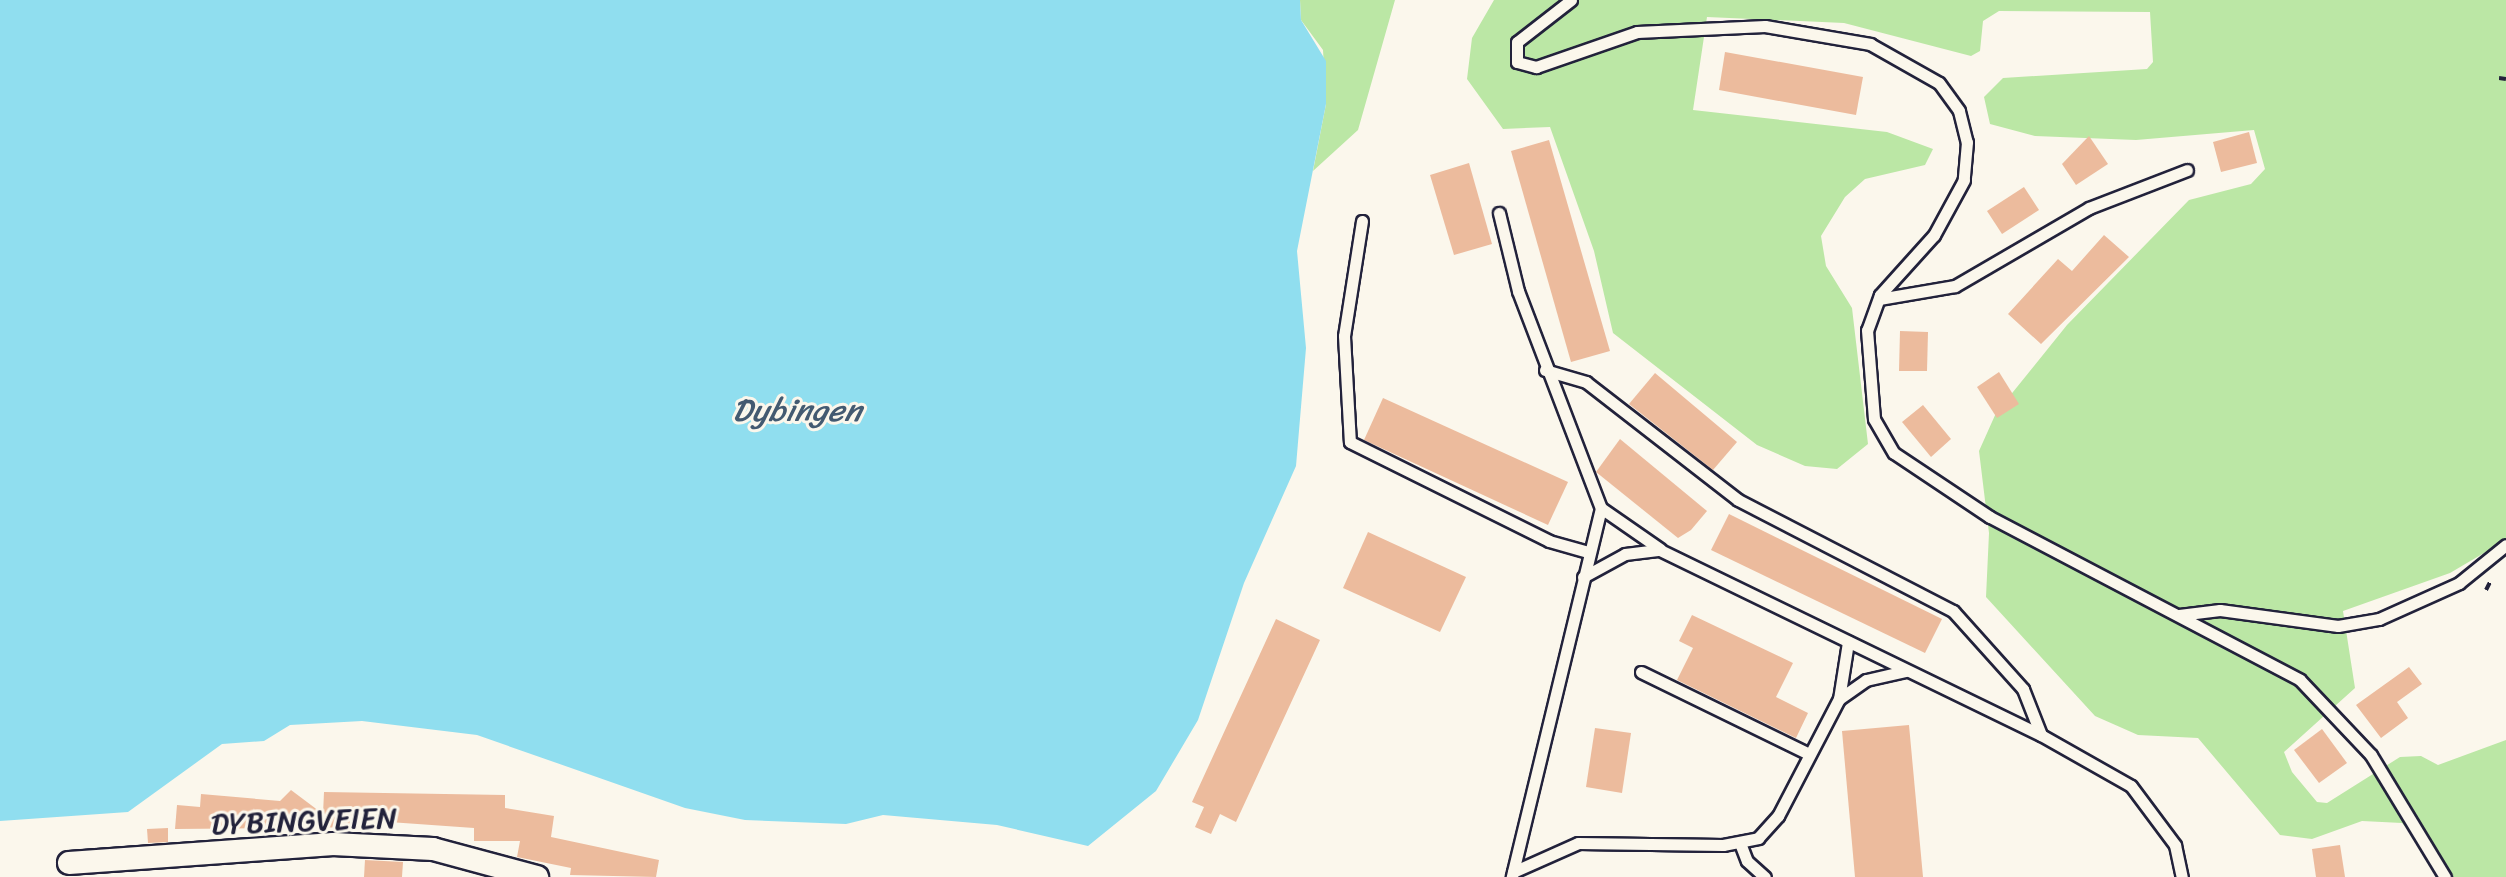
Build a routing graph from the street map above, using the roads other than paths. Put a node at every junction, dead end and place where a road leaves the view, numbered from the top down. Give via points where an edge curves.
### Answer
1 (1571, 0) edge
2 (2187, 170) dead end
3 (1499, 213) dead end
4 (1362, 221) dead end
5 (1879, 299) junction
6 (1545, 370) junction
7 (1601, 508) junction
8 (2506, 545) edge
9 (1660, 550) junction
10 (1588, 552) junction
11 (1583, 577) junction
12 (2179, 615) junction
13 (1848, 642) junction
14 (1906, 671) junction
15 (1641, 672) dead end
16 (1839, 699) junction
17 (2041, 735) junction
18 (1809, 754) junction
19 (1740, 843) junction
20 (69, 863) dead end
21 (1513, 875) edge
22 (537, 877) edge
23 (1765, 877) edge
24 (2182, 877) edge
25 (2445, 877) edge

1 - 5 lane via 1517,42 1517,62 1536,67 1637,32 1765,26 1870,44 1939,83 1961,121 1964,180 1934,235
2 - 5 lane via 2089,208 1955,286
3 - 6 lane
4 - 10 lane via 1344,336 1350,442 1549,541
5 - 12 lane via 1867,330 1866,372 1874,419 1894,453 1990,517
6 - 7 lane
6 - 17 lane via 1586,382 1738,500 1953,611 2023,689
7 - 9 lane
7 - 10 lane
8 - 12 lane via 2459,583 2379,619 2338,626 2220,610
9 - 11 lane via 1615,557
9 - 13 lane
10 - 11 lane
11 - 21 lane
12 - 25 lane via 2300,680 2341,717
13 - 14 lane
13 - 16 lane
14 - 16 lane via 1866,680
14 - 17 lane
15 - 18 lane
16 - 18 lane
17 - 24 lane via 2131,786 2175,845
18 - 19 lane via 1768,830
19 - 21 lane via 1578,843
19 - 23 lane via 1747,861
20 - 22 street, DYBINGVEIEN via 333,844 433,849

